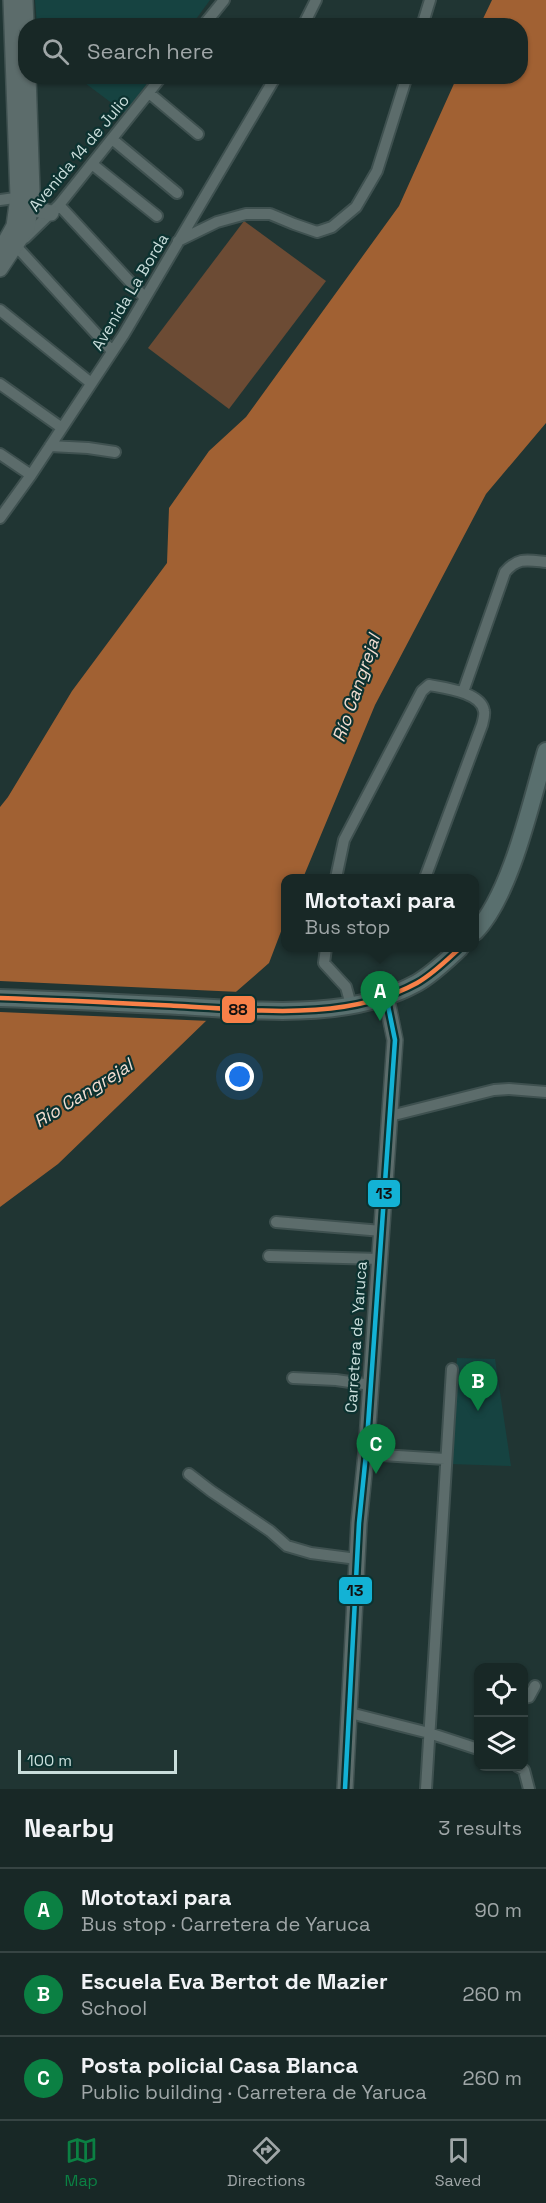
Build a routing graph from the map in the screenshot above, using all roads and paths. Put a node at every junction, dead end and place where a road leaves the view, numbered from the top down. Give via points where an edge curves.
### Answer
1 (11, 0) edge
2 (25, 0) edge
3 (224, 0) edge
4 (316, 0) edge
5 (430, 0) edge
6 (26, 18) edge
7 (209, 18) edge
8 (307, 18) edge
9 (424, 18) edge
10 (28, 84) edge
11 (156, 84) edge
12 (271, 84) edge
13 (404, 84) edge
14 (149, 93) junction
15 (198, 134) dead end
16 (112, 138) junction
17 (92, 164) junction
18 (177, 193) dead end
19 (25, 197) junction
20 (0, 200) edge
21 (55, 209) junction
22 (157, 216) dead end
23 (178, 241) junction
24 (8, 246) edge
25 (0, 269) edge
26 (145, 298) junction
27 (0, 310) edge
28 (112, 351) junction
29 (91, 383) junction
30 (0, 384) edge
31 (62, 428) junction
32 (50, 446) junction
33 (115, 452) dead end
34 (0, 454) edge
35 (31, 474) junction
36 (0, 518) edge
37 (546, 562) edge
38 (463, 692) junction
39 (546, 751) edge
40 (337, 874) edge
41 (427, 874) edge
42 (479, 924) edge
43 (325, 952) edge
44 (455, 952) edge
45 (386, 996) junction
46 (0, 998) edge
47 (351, 1005) junction
48 (546, 1092) edge
49 (390, 1116) junction
50 (276, 1222) dead end
51 (382, 1231) junction
52 (269, 1256) dead end
53 (380, 1259) junction
54 (452, 1368) dead end
55 (293, 1378) dead end
56 (371, 1385) junction
57 (366, 1454) junction
58 (445, 1459) junction
59 (189, 1474) dead end
60 (357, 1559) junction
61 (535, 1686) dead end
62 (528, 1697) edge
63 (350, 1713) junction
64 (429, 1733) junction
65 (474, 1748) edge
66 (524, 1771) edge
67 (345, 1789) edge
68 (426, 1789) edge
69 (529, 1789) edge

1 - 19 street
2 - 6 street
3 - 7 street
4 - 8 street
5 - 9 street
10 - 19 street
11 - 14 street, Avenida 14 de Julio
12 - 23 street, Avenida La Borda
13 - 23 street via 376,171 357,207 332,227 317,232 270,214 246,214 217,222
14 - 15 street
14 - 16 street, Avenida 14 de Julio
16 - 17 street, Avenida 14 de Julio
16 - 18 street
17 - 21 street, Avenida 14 de Julio
17 - 22 street
19 - 20 street
19 - 21 street via 39,210
19 - 24 street via 27,228
21 - 24 street, Avenida 14 de Julio
21 - 26 street
23 - 26 street, Avenida La Borda
24 - 25 street
24 - 28 street
26 - 28 street, Avenida La Borda
27 - 29 street
28 - 29 street, Avenida La Borda
29 - 31 street, Avenida La Borda
30 - 31 street
31 - 32 street, Avenida La Borda
32 - 33 street
32 - 35 street, Avenida La Borda
34 - 35 street
35 - 36 street, Avenida La Borda
37 - 38 street via 514,562 505,572
38 - 40 street via 429,686 422,691 344,840
38 - 41 street via 481,703 482,725
39 - 42 main road via 518,847 498,896
43 - 47 street via 324,963 346,987
44 - 45 main road via 418,982
45 - 47 main road
45 - 49 street, Carretera de Yaruca via 395,1040
46 - 47 main road via 241,1009 314,1010
48 - 49 street via 495,1090
49 - 51 street, Carretera de Yaruca
50 - 51 street
51 - 53 street, Carretera de Yaruca
52 - 53 street
53 - 56 street, Carretera de Yaruca
54 - 58 street
55 - 56 street
56 - 57 street, Carretera de Yaruca
57 - 58 street
57 - 60 street, Carretera de Yaruca
58 - 64 street
59 - 60 street via 287,1546
60 - 63 street, Carretera de Yaruca
61 - 62 street
63 - 64 street
63 - 67 street, Carretera de Yaruca
64 - 65 street
64 - 68 street
66 - 69 street

